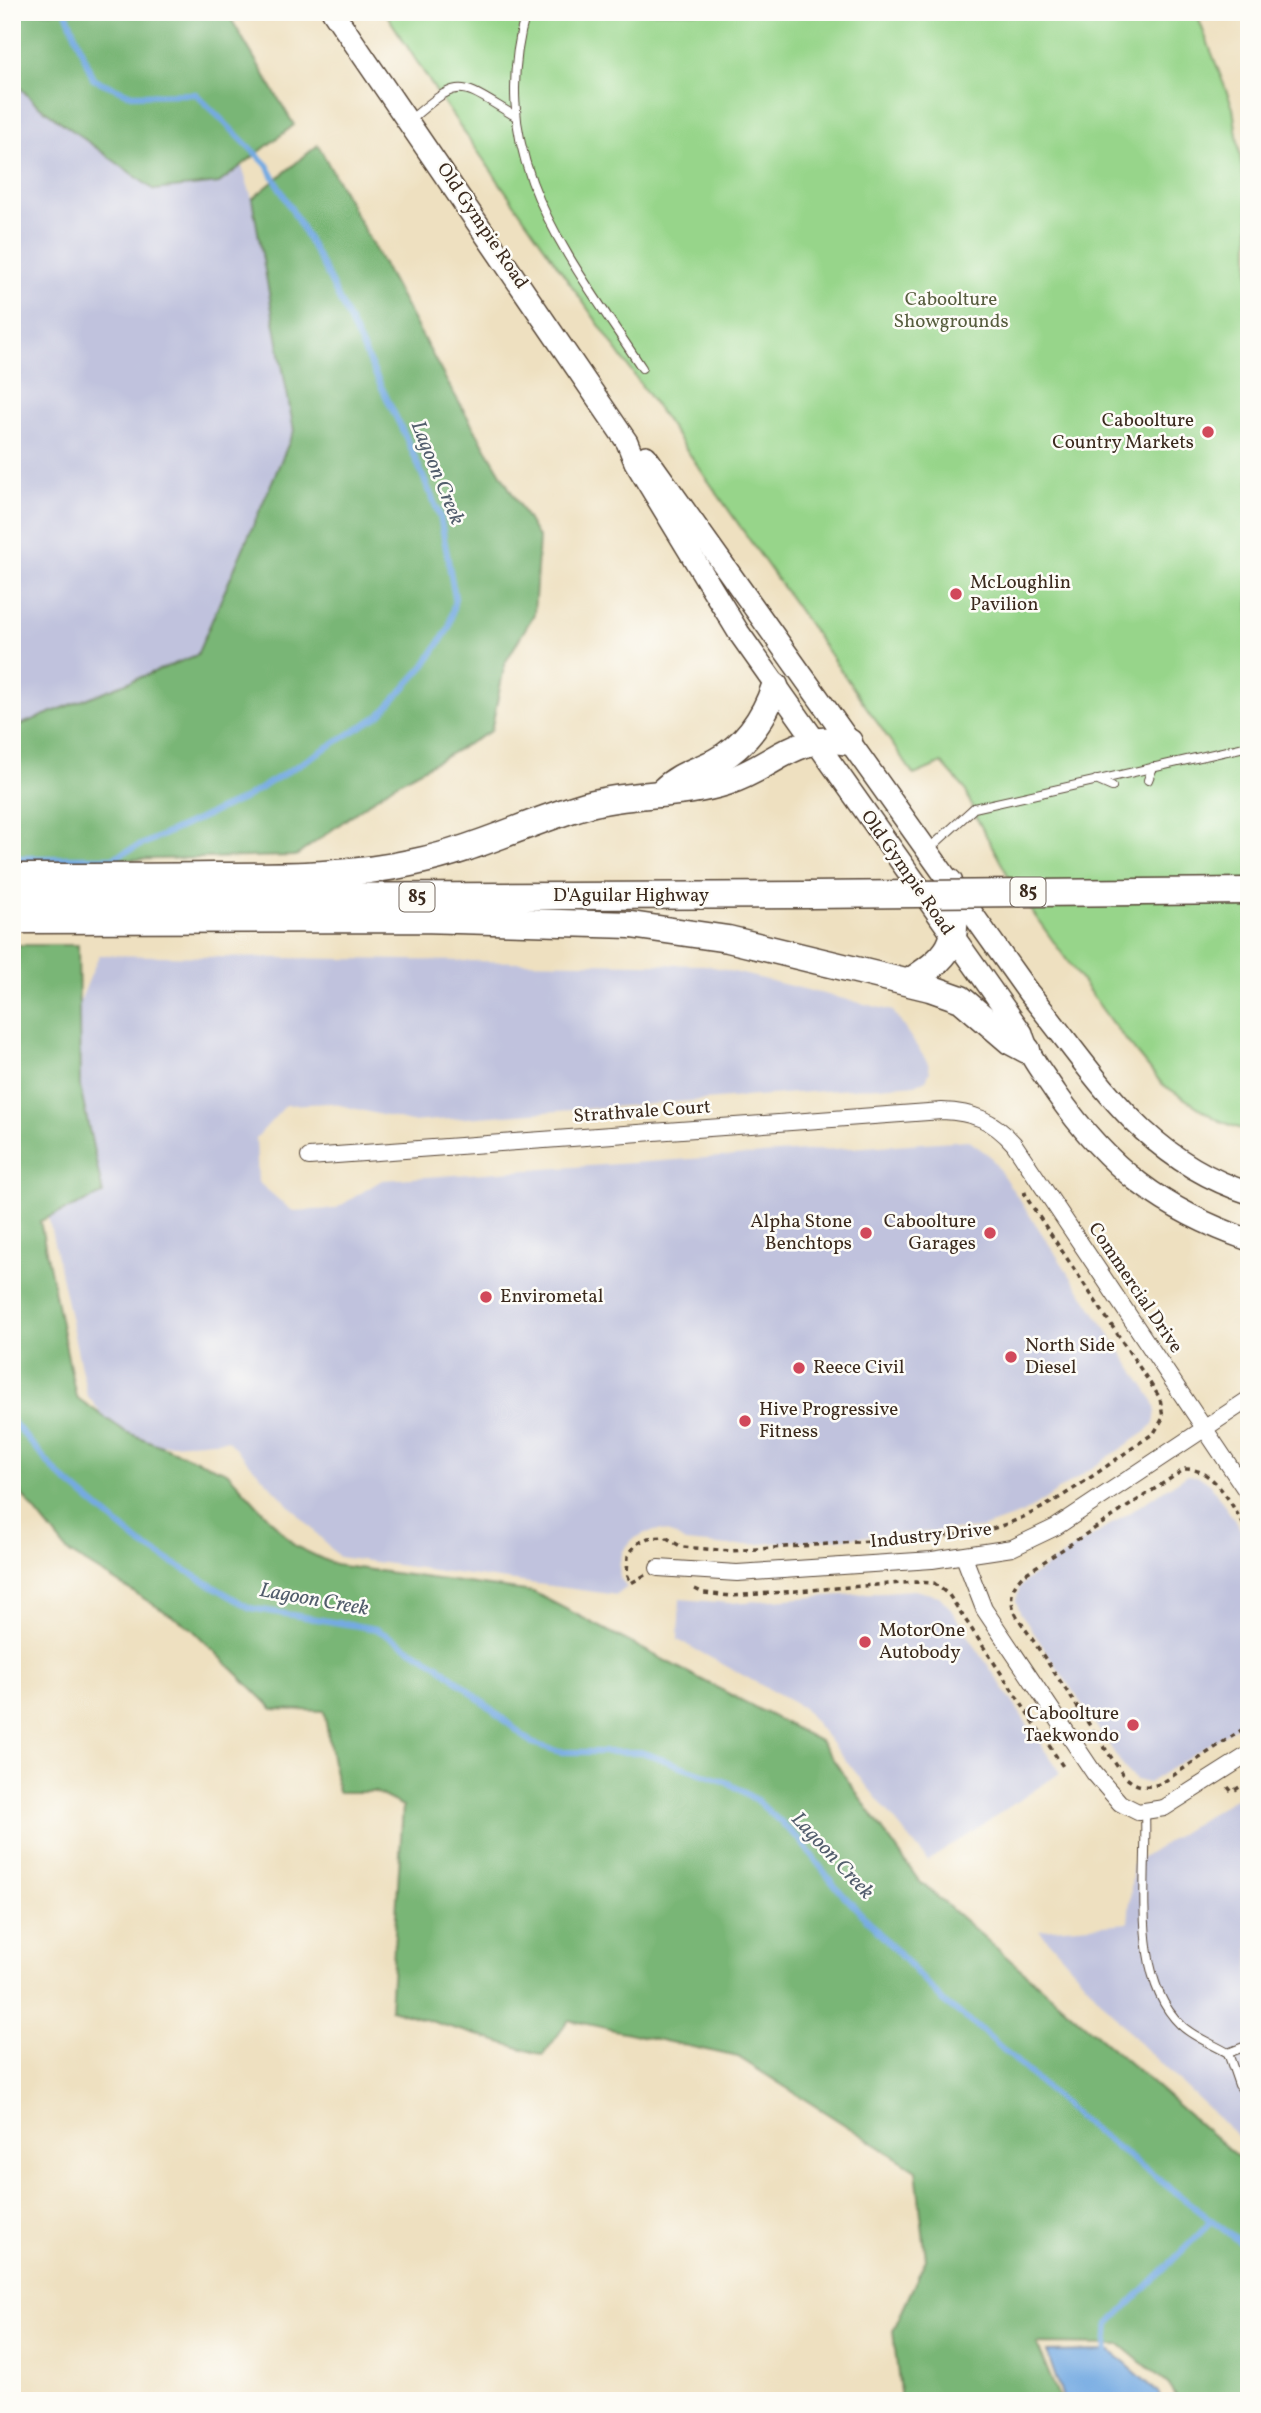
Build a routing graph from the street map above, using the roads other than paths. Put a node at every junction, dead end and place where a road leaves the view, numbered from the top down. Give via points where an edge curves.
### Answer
1 (333, 12) edge
2 (526, 12) edge
3 (515, 116) junction
4 (410, 120) junction
5 (642, 368) dead end
6 (627, 442) junction
7 (775, 686) junction
8 (813, 741) junction
9 (849, 742) junction
10 (1249, 746) edge
11 (1153, 767) junction
12 (1096, 780) junction
13 (1147, 780) dead end
14 (1112, 786) dead end
15 (661, 792) junction
16 (927, 851) junction
17 (12, 877) edge
18 (949, 882) junction
19 (1249, 891) edge
20 (12, 898) edge
21 (12, 920) edge
22 (953, 937) junction
23 (909, 982) junction
24 (1027, 1050) junction
25 (978, 1115) joint
26 (309, 1157) dead end
27 (1249, 1193) edge
28 (1249, 1240) edge
29 (1249, 1399) edge
30 (1205, 1428) junction
31 (1249, 1495) edge
32 (964, 1557) junction
33 (658, 1568) road end
34 (1249, 1754) edge
35 (1144, 1812) junction
36 (1249, 2045) edge
37 (1228, 2053) junction
38 (1249, 2098) edge

1 - 4 main road, Old Gympie Road
2 - 3 lane via 518,42
3 - 4 lane via 465,87 448,90
3 - 5 lane via 521,155 546,214
4 - 6 main road, Old Gympie Road
6 - 7 main road, Old Gympie Road via 703,576
6 - 9 main road, Old Gympie Road via 646,456
7 - 8 main road, Old Gympie Road
7 - 15 highway via 765,714 749,736 715,762 678,777
8 - 9 highway
8 - 15 highway via 796,745 729,781 702,789
8 - 22 main road, Old Gympie Road
9 - 16 main road, Old Gympie Road
10 - 11 lane
11 - 12 lane
11 - 13 lane
12 - 14 lane
12 - 16 lane via 974,808
15 - 17 highway via 585,806 414,863 345,873
16 - 18 main road, Old Gympie Road
18 - 22 highway
18 - 27 main road, Old Gympie Road via 1028,992 1132,1123 1180,1161
19 - 20 highway, D'Aguilar Highway / 85, bridge
21 - 23 highway via 557,923 677,930
22 - 23 highway via 946,955
22 - 24 main road, Old Gympie Road via 1021,1033
23 - 24 highway via 961,999
24 - 28 main road, Old Gympie Road via 1087,1135 1134,1181 1187,1215
25 - 26 street, Strathvale Court via 942,1111
25 - 30 street, Commercial Drive via 1003,1132
29 - 30 street, Industry Drive
30 - 31 street, Commercial Drive
30 - 32 street, Industry Drive via 1056,1527 1012,1548
32 - 33 street, Industry Drive via 737,1573
32 - 35 street via 984,1609 1094,1773 1120,1803
34 - 35 street via 1178,1801
35 - 37 lane via 1146,1946 1154,1981 1182,2026
36 - 37 lane
37 - 38 lane via 1239,2085

